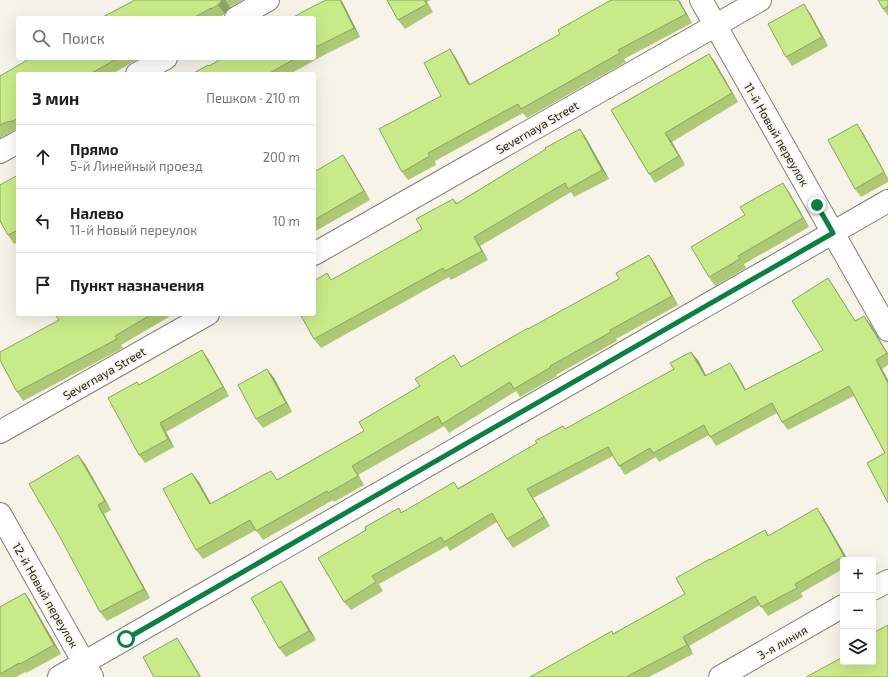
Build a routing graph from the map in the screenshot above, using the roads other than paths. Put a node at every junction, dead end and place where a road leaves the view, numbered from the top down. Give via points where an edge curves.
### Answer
1 (268, 0) edge
2 (701, 0) edge
3 (760, 0) edge
4 (240, 16) edge
5 (715, 25) junction
6 (162, 60) edge
7 (141, 72) edge
8 (16, 143) edge
9 (0, 152) edge
10 (888, 201) edge
11 (833, 233) junction
12 (316, 253) edge
13 (204, 316) edge
14 (888, 330) edge
15 (0, 432) edge
16 (0, 514) edge
17 (888, 581) edge
18 (876, 587) edge
19 (840, 608) edge
20 (88, 670) edge
21 (59, 677) edge
22 (720, 677) edge

1 - 4 street
2 - 5 street, 11-й Новый переулок
3 - 5 street, Severnaya Street
5 - 11 street, 11-й Новый переулок
5 - 12 street, Severnaya Street
6 - 7 street
8 - 9 street
10 - 11 street
11 - 14 street, 11-й Новый переулок
11 - 20 street
13 - 15 street, Severnaya Street
16 - 20 street, 12-й Новый переулок
17 - 18 street
19 - 22 street, 3-я линия
20 - 21 street

